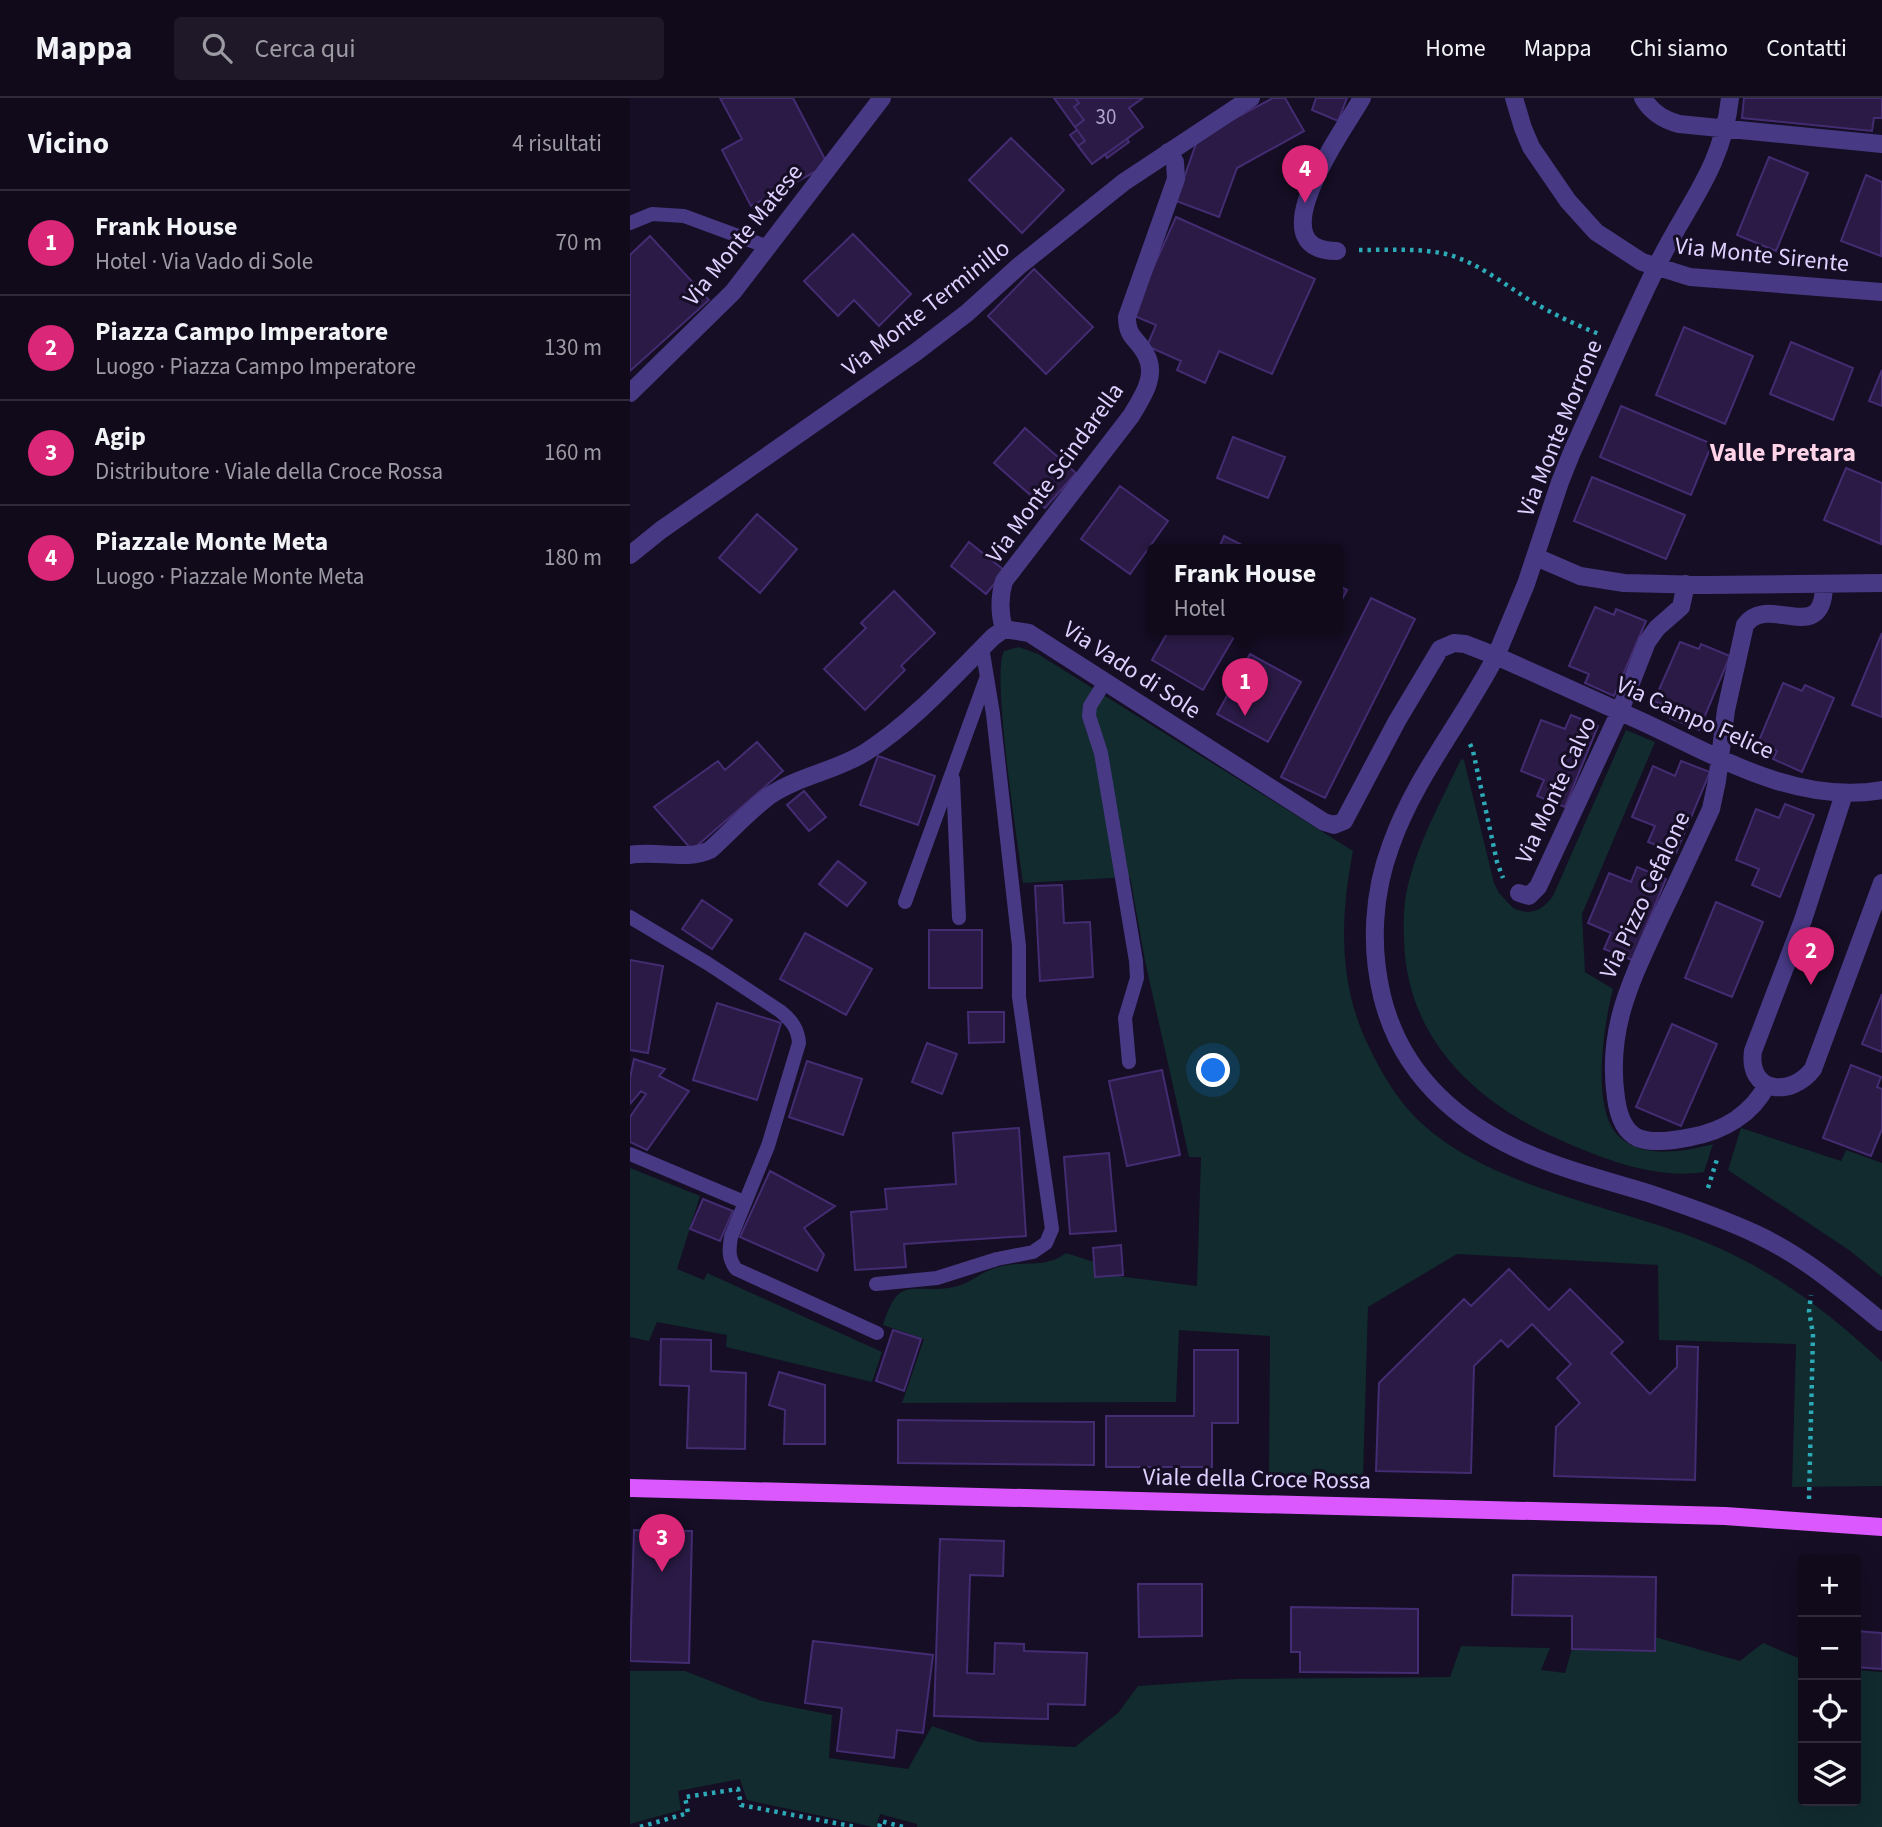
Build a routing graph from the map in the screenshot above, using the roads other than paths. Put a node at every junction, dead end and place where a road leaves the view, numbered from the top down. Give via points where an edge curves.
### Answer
1 (882, 98) edge
2 (1251, 98) edge
3 (1362, 98) edge
4 (1514, 98) edge
5 (1643, 98) edge
6 (1730, 98) edge
7 (1725, 127) junction
8 (1882, 144) edge
9 (1168, 152) junction
10 (630, 223) edge
11 (768, 247) junction
12 (1337, 251) road end
13 (1656, 268) junction
14 (1882, 292) edge
15 (630, 393) edge
16 (630, 555) edge
17 (1536, 557) junction
18 (1882, 583) edge
19 (1686, 584) junction
20 (1824, 584) junction
21 (1004, 629) junction
22 (982, 647) junction
23 (1496, 656) junction
24 (987, 674) junction
25 (1105, 682) junction
26 (1620, 711) junction
27 (1719, 758) junction
28 (953, 771) junction
29 (1882, 790) edge
30 (1844, 794) junction
31 (630, 855) edge
32 (1882, 883) edge
33 (1520, 893) road end
34 (905, 902) dead end
35 (630, 917) edge
36 (959, 918) dead end
37 (1129, 1062) dead end
38 (1767, 1085) junction
39 (630, 1154) edge
40 (744, 1202) junction
41 (876, 1284) dead end
42 (1853, 1298) junction
43 (1882, 1322) edge
44 (1882, 1328) edge
45 (877, 1333) dead end
46 (630, 1488) edge
47 (1882, 1519) edge
48 (1856, 1524) junction
49 (1882, 1527) edge

1 - 11 street, Via Monte Matese
2 - 9 street, Via Monte Terminillo
3 - 12 street via 1320,168 1306,202 1308,241
4 - 13 street, Via Monte Sirente via 1531,147 1568,201 1611,244
5 - 7 street via 1654,112 1674,123
6 - 7 street, Via Monte Morrone
7 - 8 street
7 - 13 street, Via Monte Morrone via 1706,181
9 - 16 street, Via Monte Terminillo via 1124,182 926,345
9 - 21 street, Via Monte Scindarella via 1175,162 1176,179 1127,317 1130,335 1147,355 1147,388 1131,416 1004,581 1000,607
10 - 11 lane via 652,214 684,216
11 - 15 street, Via Monte Matese via 721,306
13 - 14 street, Via Monte Sirente via 1704,278
13 - 17 street, Via Monte Morrone via 1560,482
17 - 19 street via 1592,579
17 - 23 street
18 - 20 street
19 - 20 street
19 - 26 street, Via Monte Calvo via 1681,607 1647,642
20 - 27 street, Via Pizzo Cefalone via 1816,614 1759,615 1745,625
21 - 22 street
21 - 25 street, Via Vado di Sole via 1029,633
22 - 24 lane
22 - 31 street via 911,717 866,752 770,796 710,850 699,856
23 - 25 street, Via Vado di Sole via 1465,644 1440,649 1348,817 1334,825
23 - 26 street, Via Campo Felice
23 - 42 street via 1415,790 1382,871 1375,952 1378,980 1404,1052 1440,1099 1485,1132 1551,1163 1701,1213 1773,1243
24 - 28 lane
24 - 41 lane via 1018,946 1019,998 1052,1230 1046,1243 1033,1252 937,1278
25 - 37 lane via 1089,716 1101,753 1136,961 1137,978 1125,1018
26 - 27 street, Via Campo Felice
26 - 33 street, Via Monte Calvo via 1536,892 1529,896
27 - 30 street, Via Campo Felice via 1792,786
27 - 38 street, Via Pizzo Cefalone via 1711,809 1626,993 1618,1020 1613,1061 1619,1114 1636,1137 1682,1138 1727,1125 1752,1108
28 - 34 lane
28 - 36 lane
29 - 30 street, Via Campo Felice
30 - 38 street via 1753,1051 1756,1075
32 - 38 street via 1813,1069 1793,1085
35 - 40 lane via 780,1011 799,1032 768,1146
39 - 40 lane
40 - 45 lane via 729,1250 737,1269
42 - 43 street
42 - 44 street
46 - 48 main road, Viale della Croce Rossa via 1548,1511
47 - 48 street
48 - 49 main road, Viale della Croce Rossa

